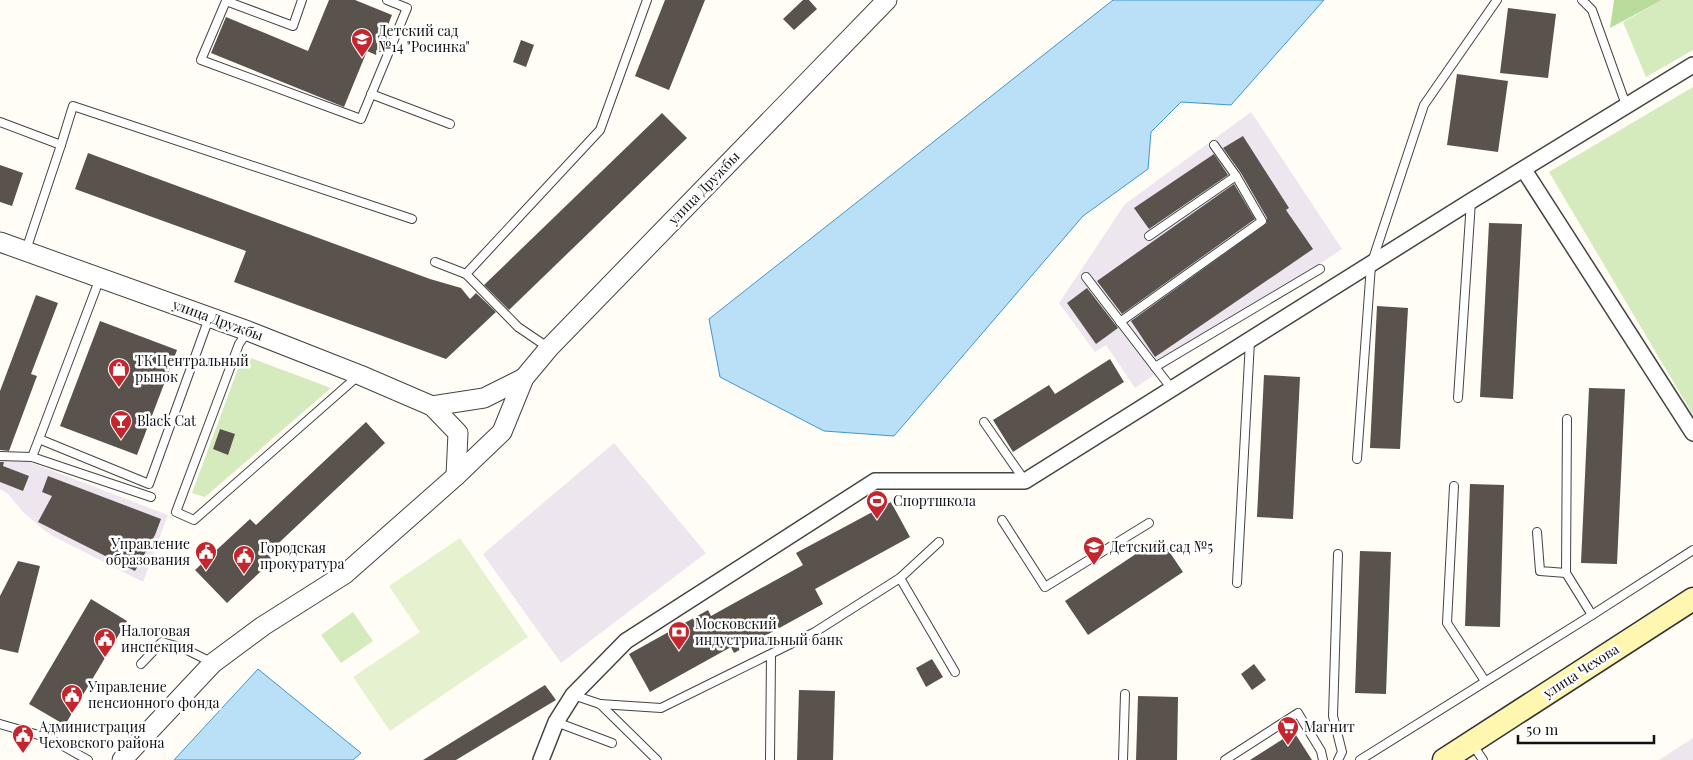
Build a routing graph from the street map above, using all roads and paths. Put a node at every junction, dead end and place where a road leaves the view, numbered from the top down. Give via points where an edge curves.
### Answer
1 (302, 0) edge
2 (387, 0) edge
3 (647, 0) edge
4 (1497, 0) edge
5 (1582, 0) edge
6 (880, 2) edge
7 (1693, 66) edge
8 (371, 94) junction
9 (1626, 105) junction
10 (0, 122) edge
11 (450, 124) dead end
12 (61, 145) junction
13 (1214, 145) dead end
14 (1524, 170) junction
15 (1236, 176) junction
16 (1472, 201) junction
17 (412, 219) dead end
18 (1149, 236) dead end
19 (0, 242) edge
20 (26, 250) junction
21 (435, 262) dead end
22 (1371, 264) junction
23 (1320, 270) dead end
24 (466, 274) junction
25 (1086, 277) dead end
26 (100, 278) junction
27 (210, 317) junction
28 (1120, 322) junction
29 (248, 331) junction
30 (1250, 340) junction
31 (549, 348) junction
32 (1155, 367) junction
33 (360, 375) junction
34 (524, 378) junction
35 (1172, 389) junction
36 (1458, 398) dead end
37 (432, 406) junction
38 (1567, 419) dead end
39 (984, 422) dead end
40 (1693, 433) edge
41 (39, 439) junction
42 (0, 456) edge
43 (32, 457) junction
44 (1357, 460) dead end
45 (456, 476) junction
46 (1025, 481) junction
47 (1454, 486) dead end
48 (151, 497) dead end
49 (1002, 520) dead end
50 (1149, 523) dead end
51 (1537, 532) dead end
52 (939, 542) dead end
53 (1693, 550) edge
54 (1338, 554) dead end
55 (1566, 572) junction
56 (900, 578) junction
57 (1237, 583) dead end
58 (1693, 599) edge
59 (1592, 615) junction
60 (771, 655) junction
61 (213, 663) junction
62 (141, 664) dead end
63 (955, 672) dead end
64 (1485, 681) junction
65 (1125, 694) dead end
66 (573, 695) junction
67 (600, 704) junction
68 (556, 722) junction
69 (0, 724) edge
70 (612, 743) dead end
71 (1477, 751) edge
72 (88, 760) edge
73 (122, 760) edge
74 (541, 760) edge
75 (657, 760) edge
76 (770, 760) edge
77 (1123, 760) edge
78 (1224, 760) edge
79 (1323, 760) edge
80 (1338, 760) edge
81 (1360, 760) edge
82 (1444, 760) edge

1 - 8 lane via 293,26 226,1 201,60 361,119
2 - 8 lane via 407,8
3 - 24 lane via 600,130
4 - 22 lane via 1424,105
5 - 9 lane via 1592,10
6 - 31 street, улица Дружбы
7 - 9 street
8 - 11 lane
9 - 14 street
10 - 12 lane
12 - 17 lane via 73,106
12 - 20 lane
13 - 15 lane
14 - 16 street
14 - 40 street
15 - 18 lane
15 - 28 lane via 1262,221
16 - 22 street
16 - 36 lane
19 - 20 street, улица Дружбы
20 - 26 street, улица Дружбы
21 - 24 lane
22 - 30 street
22 - 44 lane
23 - 32 lane
24 - 31 lane via 518,327
25 - 28 lane
26 - 27 street, улица Дружбы
26 - 41 lane
27 - 29 street, улица Дружбы
27 - 41 lane via 149,484
28 - 32 lane
29 - 33 street, улица Дружбы
29 - 33 lane via 239,344 176,512 194,520
30 - 35 street
30 - 57 lane
31 - 34 street, улица Дружбы
32 - 35 lane
33 - 37 street, улица Дружбы
34 - 37 street, улица Дружбы via 484,398
34 - 45 street, улица Дружбы via 502,432
35 - 46 street
37 - 45 street, улица Дружбы via 458,433
38 - 55 lane
39 - 46 lane
41 - 43 lane
42 - 43 lane
43 - 48 lane
45 - 61 street, улица Дружбы via 345,574
46 - 66 street via 875,481 626,641
47 - 64 lane via 1447,623
49 - 50 lane via 1045,586
51 - 55 lane via 1540,571
52 - 56 lane
53 - 59 lane
54 - 80 lane via 1333,716 1342,752
55 - 59 lane
56 - 60 lane via 815,632
56 - 63 lane
58 - 71 main road, улица Чехова
59 - 64 lane
60 - 67 lane via 661,708
60 - 76 lane
61 - 62 lane via 162,642
61 - 73 street, улица Дружбы
64 - 81 lane
65 - 77 lane
66 - 67 lane
66 - 68 street
67 - 75 lane
68 - 70 lane
68 - 74 street
69 - 72 lane via 49,738
71 - 82 main road, улица Чехова
78 - 79 lane via 1298,713

